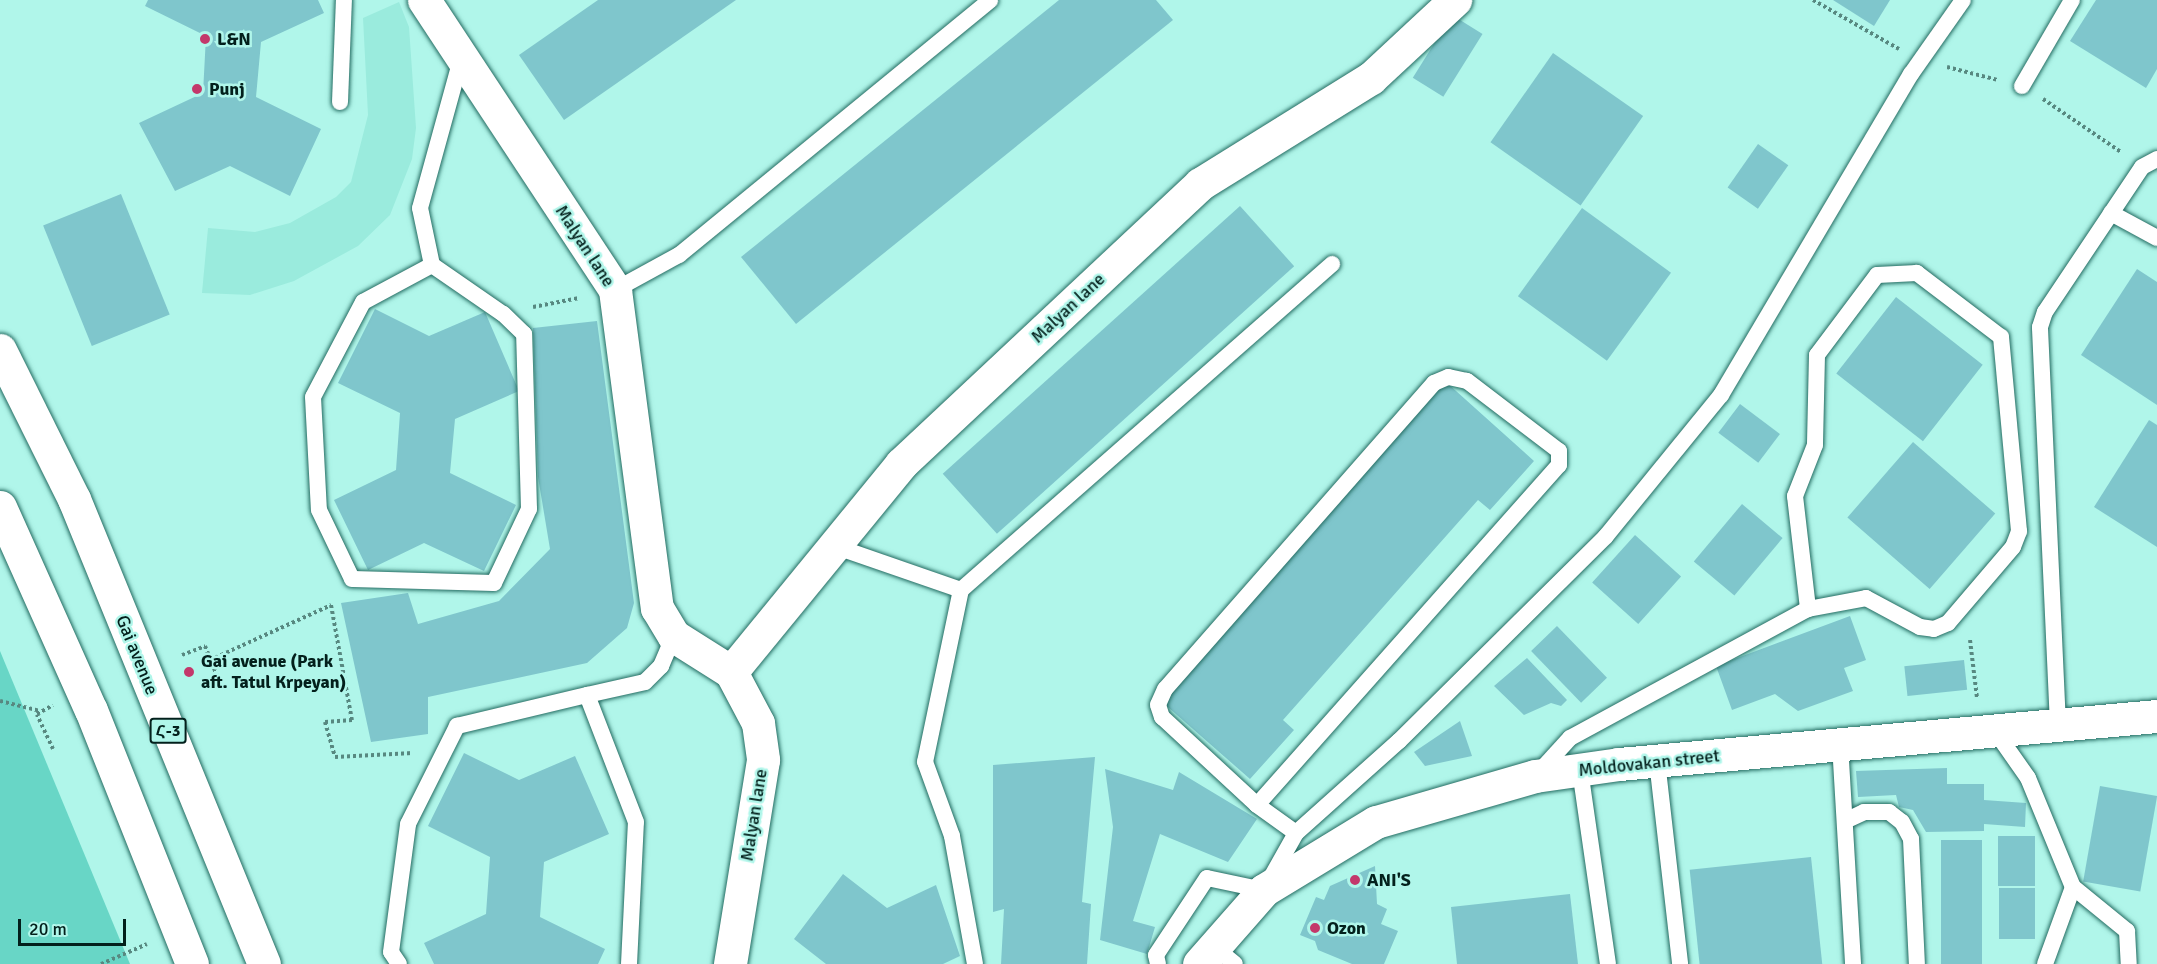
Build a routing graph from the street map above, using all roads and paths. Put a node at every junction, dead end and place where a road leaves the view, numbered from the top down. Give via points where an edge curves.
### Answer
1 (344, 0) edge
2 (423, 0) edge
3 (990, 0) edge
4 (1455, 0) edge
5 (1813, 0) edge
6 (1963, 0) edge
7 (2072, 0) edge
8 (1876, 36) dead end
9 (461, 58) junction
10 (2022, 86) dead end
11 (340, 102) dead end
12 (2073, 117) dead end
13 (2157, 159) edge
14 (2142, 167) junction
15 (2110, 213) junction
16 (2157, 238) edge
17 (1332, 264) dead end
18 (432, 265) junction
19 (615, 290) junction
20 (529, 308) dead end
21 (0, 350) edge
22 (0, 507) edge
23 (837, 547) junction
24 (961, 590) junction
25 (1965, 603) junction
26 (1808, 609) junction
27 (674, 636) junction
28 (182, 655) dead end
29 (210, 660) junction
30 (731, 672) junction
31 (218, 678) dead end
32 (587, 695) junction
33 (0, 701) edge
34 (56, 704) dead end
35 (41, 711) junction
36 (2157, 716) edge
37 (2058, 725) junction
38 (1988, 731) junction
39 (1840, 744) junction
40 (52, 749) dead end
41 (444, 752) junction
42 (1657, 761) junction
43 (1580, 770) junction
44 (1535, 777) junction
45 (1257, 805) junction
46 (1845, 821) junction
47 (1296, 832) junction
48 (2073, 887) junction
49 (1264, 890) junction
50 (152, 942) dead end
51 (1216, 958) edge
52 (101, 964) edge
53 (192, 964) edge
54 (264, 964) edge
55 (399, 964) edge
56 (629, 964) edge
57 (730, 964) edge
58 (975, 964) edge
59 (1158, 964) edge
60 (1608, 964) edge
61 (1680, 964) edge
62 (1854, 964) edge
63 (1917, 964) edge
64 (2045, 964) edge
65 (2129, 964) edge

1 - 11 lane
2 - 9 street, Malyan lane
3 - 19 lane via 679,255
4 - 23 street, Malyan lane via 1371,78 1200,184 901,464
5 - 8 path
6 - 47 lane via 1911,74 1721,395 1606,536 1399,741
7 - 10 lane
9 - 18 lane via 420,208
9 - 19 street, Malyan lane
12 - 14 path
13 - 14 lane
14 - 15 lane
15 - 16 lane
15 - 37 lane via 2045,312 2040,327
17 - 24 lane
18 - 18 lane via 363,302 313,397 319,510 352,579 494,583 529,509 524,334
19 - 20 path
19 - 27 street, Malyan lane via 648,559 657,608
21 - 54 street, Gai avenue / Հ-3 via 74,499
22 - 53 street via 91,710
23 - 24 lane
23 - 30 street, Malyan lane
24 - 58 lane via 925,762 952,836
25 - 26 lane via 1948,623 1934,629 1920,627 1866,598
25 - 26 lane via 2013,547 2019,531 2001,337 1917,273 1877,275 1817,355 1815,445 1794,496
25 - 38 path
26 - 44 lane via 1570,738
27 - 30 street, Malyan lane
27 - 32 lane via 661,666 645,682
28 - 29 path via 205,646
29 - 31 path
29 - 41 path via 331,605 352,720 325,722 335,757
30 - 57 street, Malyan lane via 758,723 763,760
32 - 41 lane via 457,726
32 - 56 lane via 636,822
33 - 35 path
34 - 35 path
35 - 40 path via 37,714
36 - 37 street, Moldovakan street
37 - 38 street, Moldovakan street
38 - 39 street, Moldovakan street
38 - 48 lane via 2028,778
39 - 42 street, Moldovakan street
39 - 46 lane
41 - 55 lane via 408,824 391,952
42 - 43 street, Moldovakan street
42 - 61 lane
43 - 44 street, Moldovakan street
43 - 60 lane
44 - 49 street, Moldovakan street via 1376,822
45 - 45 lane via 1559,465 1558,451 1467,381 1448,377 1434,383 1165,689 1158,705 1162,717
45 - 47 lane
46 - 62 lane
46 - 63 lane via 1864,812 1889,812 1902,822 1911,838
47 - 49 lane
48 - 64 lane
48 - 65 lane via 2127,931
49 - 51 street, Moldovakan street
49 - 59 lane via 1207,878 1156,955
50 - 52 path

